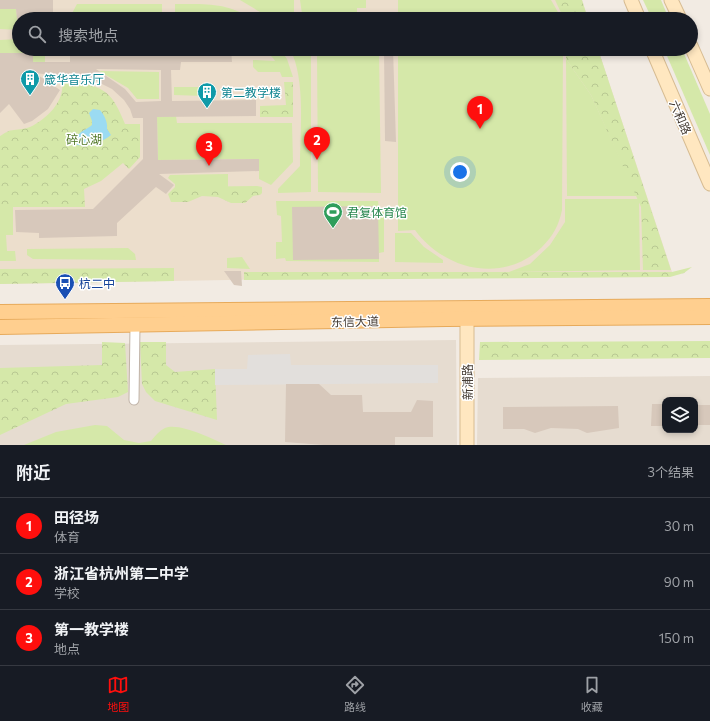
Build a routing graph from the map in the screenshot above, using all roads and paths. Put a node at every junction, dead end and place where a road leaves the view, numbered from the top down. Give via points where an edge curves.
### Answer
1 (631, 0) edge
2 (671, 0) edge
3 (636, 12) edge
4 (677, 12) edge
5 (655, 56) edge
6 (695, 56) edge
7 (710, 90) edge
8 (710, 184) edge
9 (710, 306) edge
10 (0, 312) edge
11 (710, 317) edge
12 (467, 320) junction
13 (135, 326) junction
14 (0, 327) edge
15 (134, 400) dead end
16 (467, 445) edge

1 - 3 main road
2 - 4 main road
5 - 8 main road, 六和路
6 - 7 main road
9 - 10 main road, 东信大道
11 - 12 main road, 东信大道
12 - 13 main road, 东信大道
12 - 16 main road, 新浦路
13 - 14 main road, 东信大道
13 - 15 street

